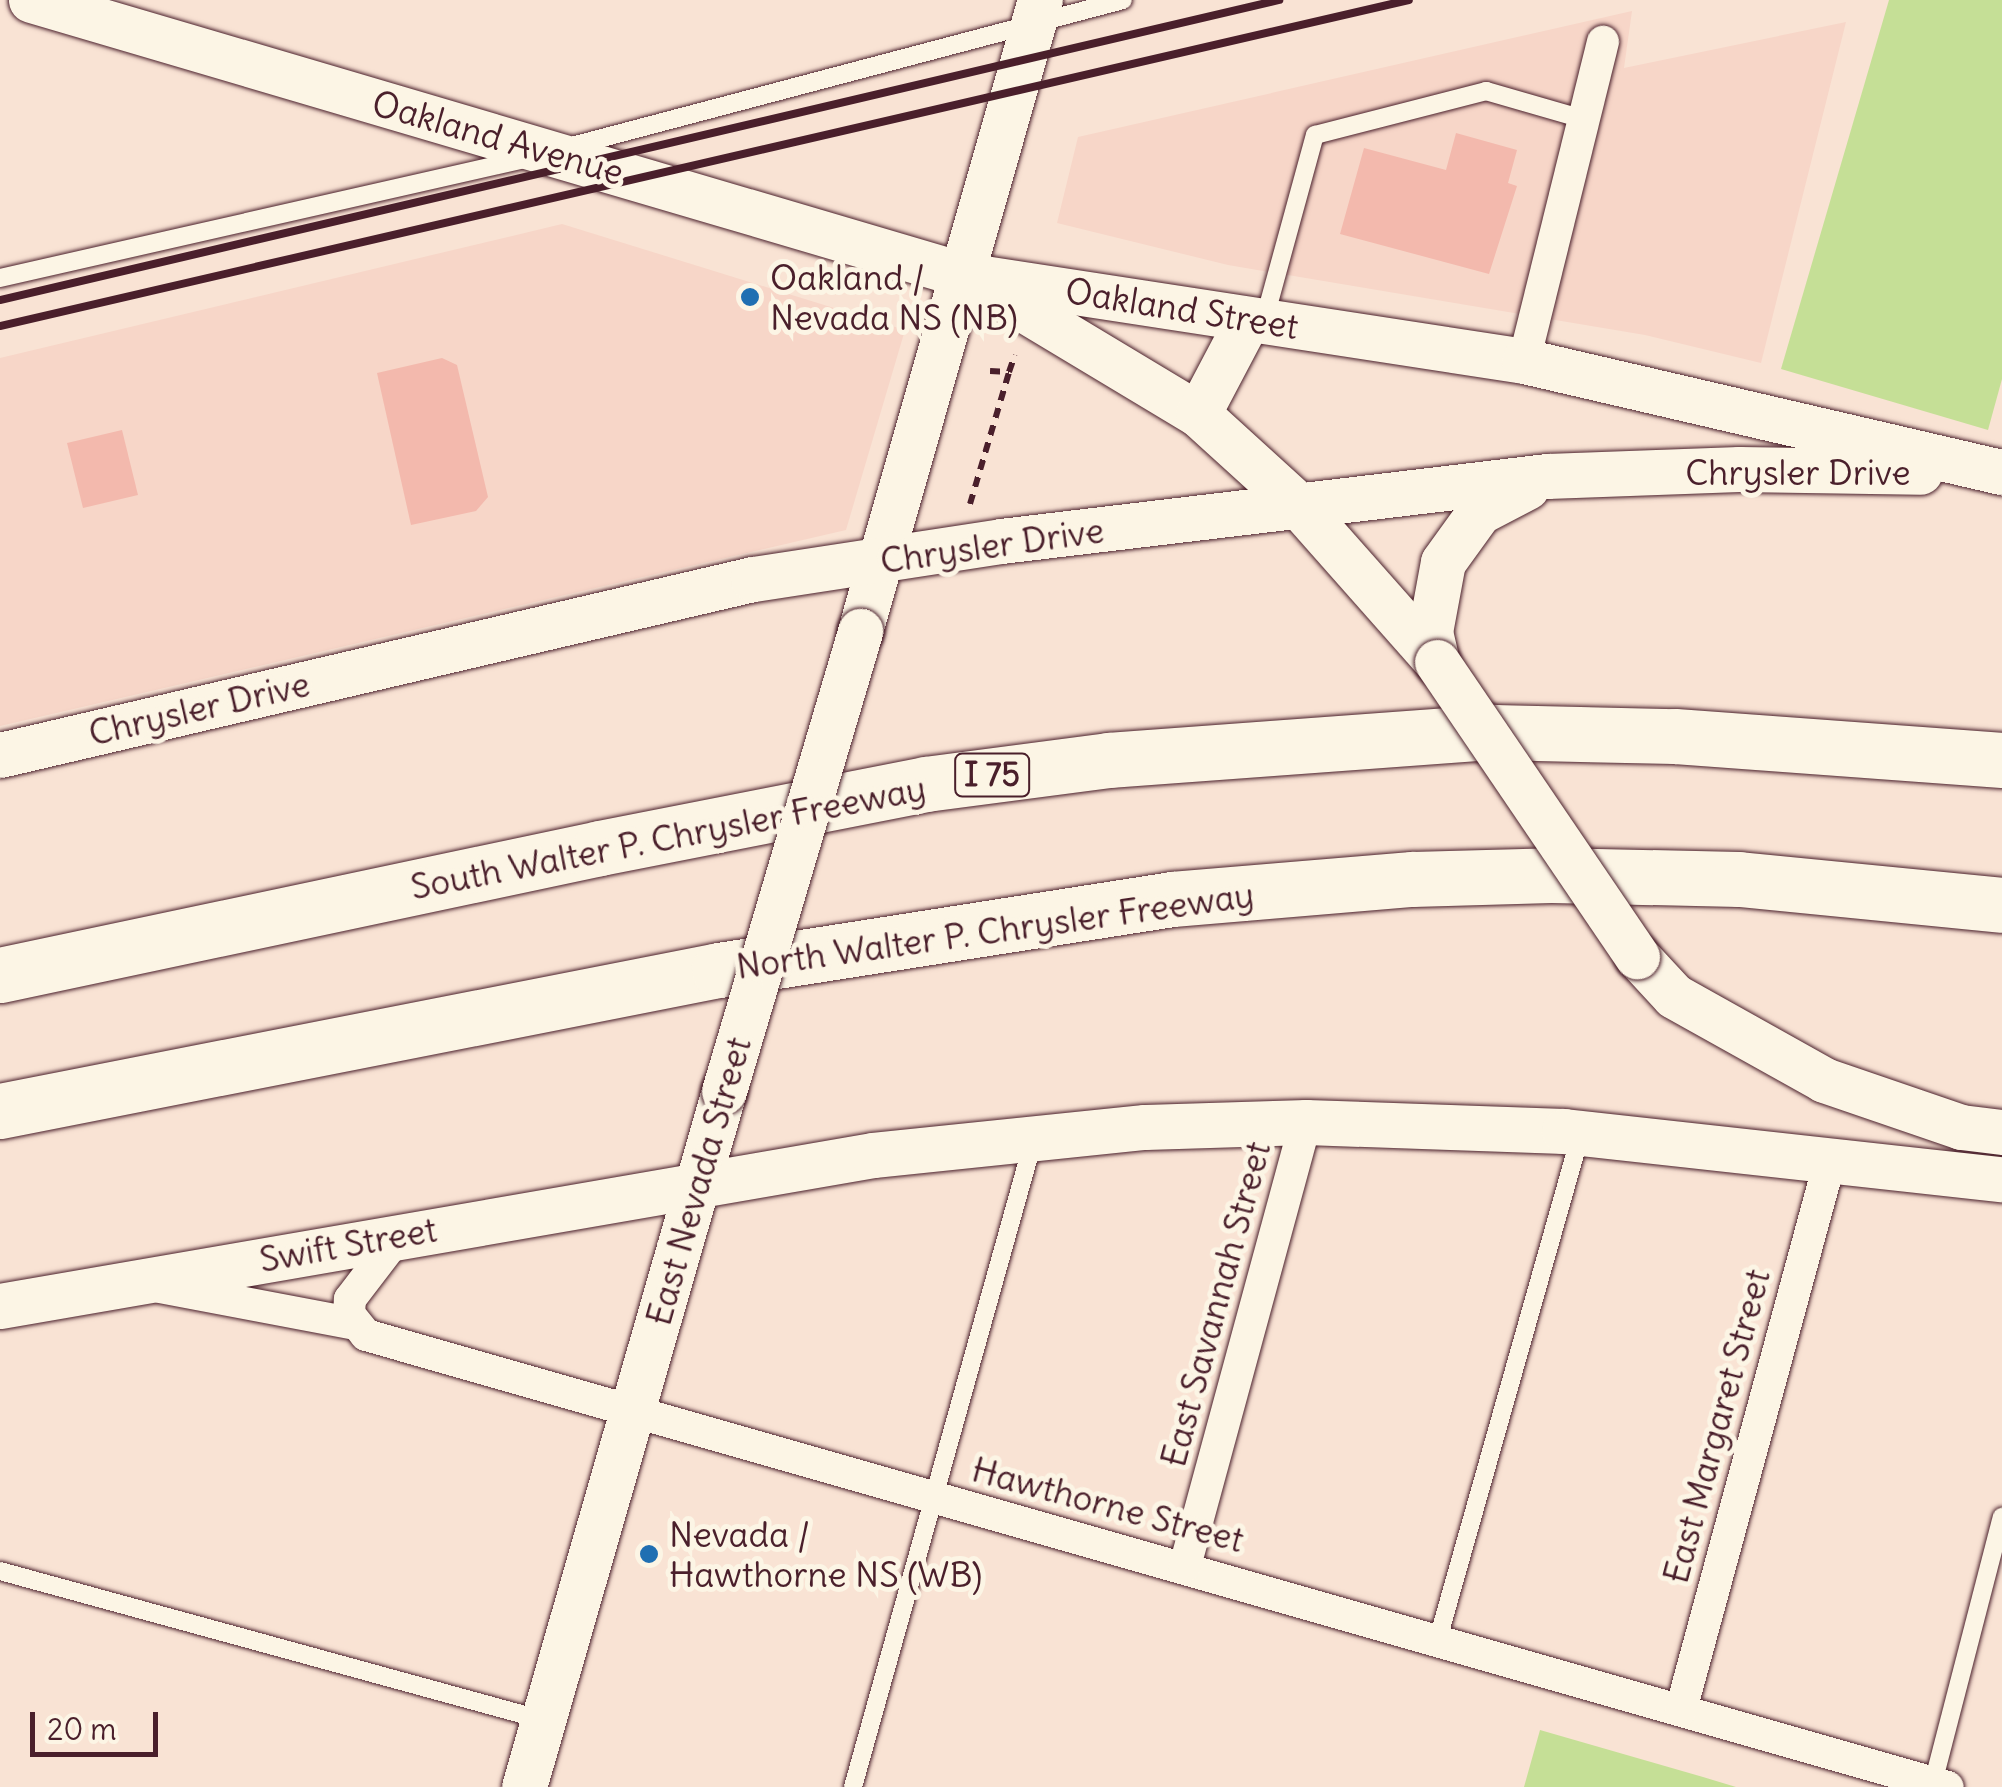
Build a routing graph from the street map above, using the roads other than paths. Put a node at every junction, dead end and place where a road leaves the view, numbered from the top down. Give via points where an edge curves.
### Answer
1 (31, 0) edge
2 (1123, 0) edge
3 (1036, 12) edge
4 (1604, 42) dead end
5 (1583, 118) junction
6 (551, 152) junction
7 (964, 275) junction
8 (0, 278) edge
9 (1256, 320) junction
10 (1524, 361) junction
11 (1198, 414) junction
12 (2002, 473) edge
13 (1547, 476) junction
14 (1299, 506) junction
15 (880, 560) junction
16 (1437, 662) junction
17 (0, 754) edge
18 (2002, 760) edge
19 (2002, 905) edge
20 (0, 976) edge
21 (0, 1112) edge
22 (1306, 1122) junction
23 (2002, 1132) edge
24 (1582, 1133) junction
25 (1035, 1136) junction
26 (1829, 1164) junction
27 (2002, 1178) edge
28 (696, 1184) junction
29 (399, 1235) junction
30 (135, 1282) junction
31 (0, 1306) edge
32 (356, 1324) junction
33 (631, 1411) junction
34 (936, 1498) junction
35 (2002, 1516) edge
36 (1185, 1566) junction
37 (0, 1570) edge
38 (1438, 1639) junction
39 (1681, 1710) junction
40 (543, 1720) junction
41 (1940, 1785) edge
42 (524, 1787) edge
43 (853, 1787) edge

1 - 6 main road, Oakland Avenue
2 - 3 lane
3 - 6 lane
3 - 7 main road, East Nevada Street
4 - 5 street
5 - 9 lane via 1486,91 1315,135
5 - 10 street
6 - 7 main road, Oakland Avenue
6 - 8 lane
7 - 9 main road, Oakland Street
7 - 11 main road, Oakland Street
7 - 15 main road, East Nevada Street
9 - 10 main road, Oakland Street
9 - 11 main road
10 - 12 main road, Oakland Street
11 - 14 main road, Oakland Street
12 - 13 main road, Chrysler Drive via 1739,469
13 - 14 main road, Chrysler Drive
13 - 16 main road via 1479,512 1443,562 1430,632
14 - 15 main road, Chrysler Drive
14 - 16 main road, Oakland Street
15 - 17 main road, Chrysler Drive via 753,579
15 - 28 main road, East Nevada Street, bridge
16 - 23 main road, Oakland Street, bridge via 1637,956 1674,996 1824,1080 1961,1127
18 - 20 highway, South Walter P. Chrysler Freeway / I 75 via 1676,736 1493,732 1108,760 926,784 658,836
19 - 21 highway, North Walter P. Chrysler Freeway via 1739,879 1551,875 1412,878 1172,900 719,970
22 - 24 main road
22 - 25 main road
22 - 36 street, East Savannah Street
24 - 26 main road
24 - 38 lane
25 - 28 main road
25 - 34 lane
26 - 27 main road
26 - 39 street, East Margaret Street
28 - 29 main road, Swift Street
28 - 33 main road, East Nevada Street
29 - 30 main road, Swift Street
29 - 32 street via 350,1299
30 - 31 main road, Swift Street
30 - 32 street, Hawthorne Street
32 - 33 street, Hawthorne Street via 366,1335
33 - 34 street, Hawthorne Street
33 - 40 main road, East Nevada Street
34 - 36 street, Hawthorne Street
34 - 43 lane
35 - 41 lane
36 - 38 street, Hawthorne Street
37 - 40 lane
38 - 39 street, Hawthorne Street
39 - 41 street, Hawthorne Street
40 - 42 main road, East Nevada Street

